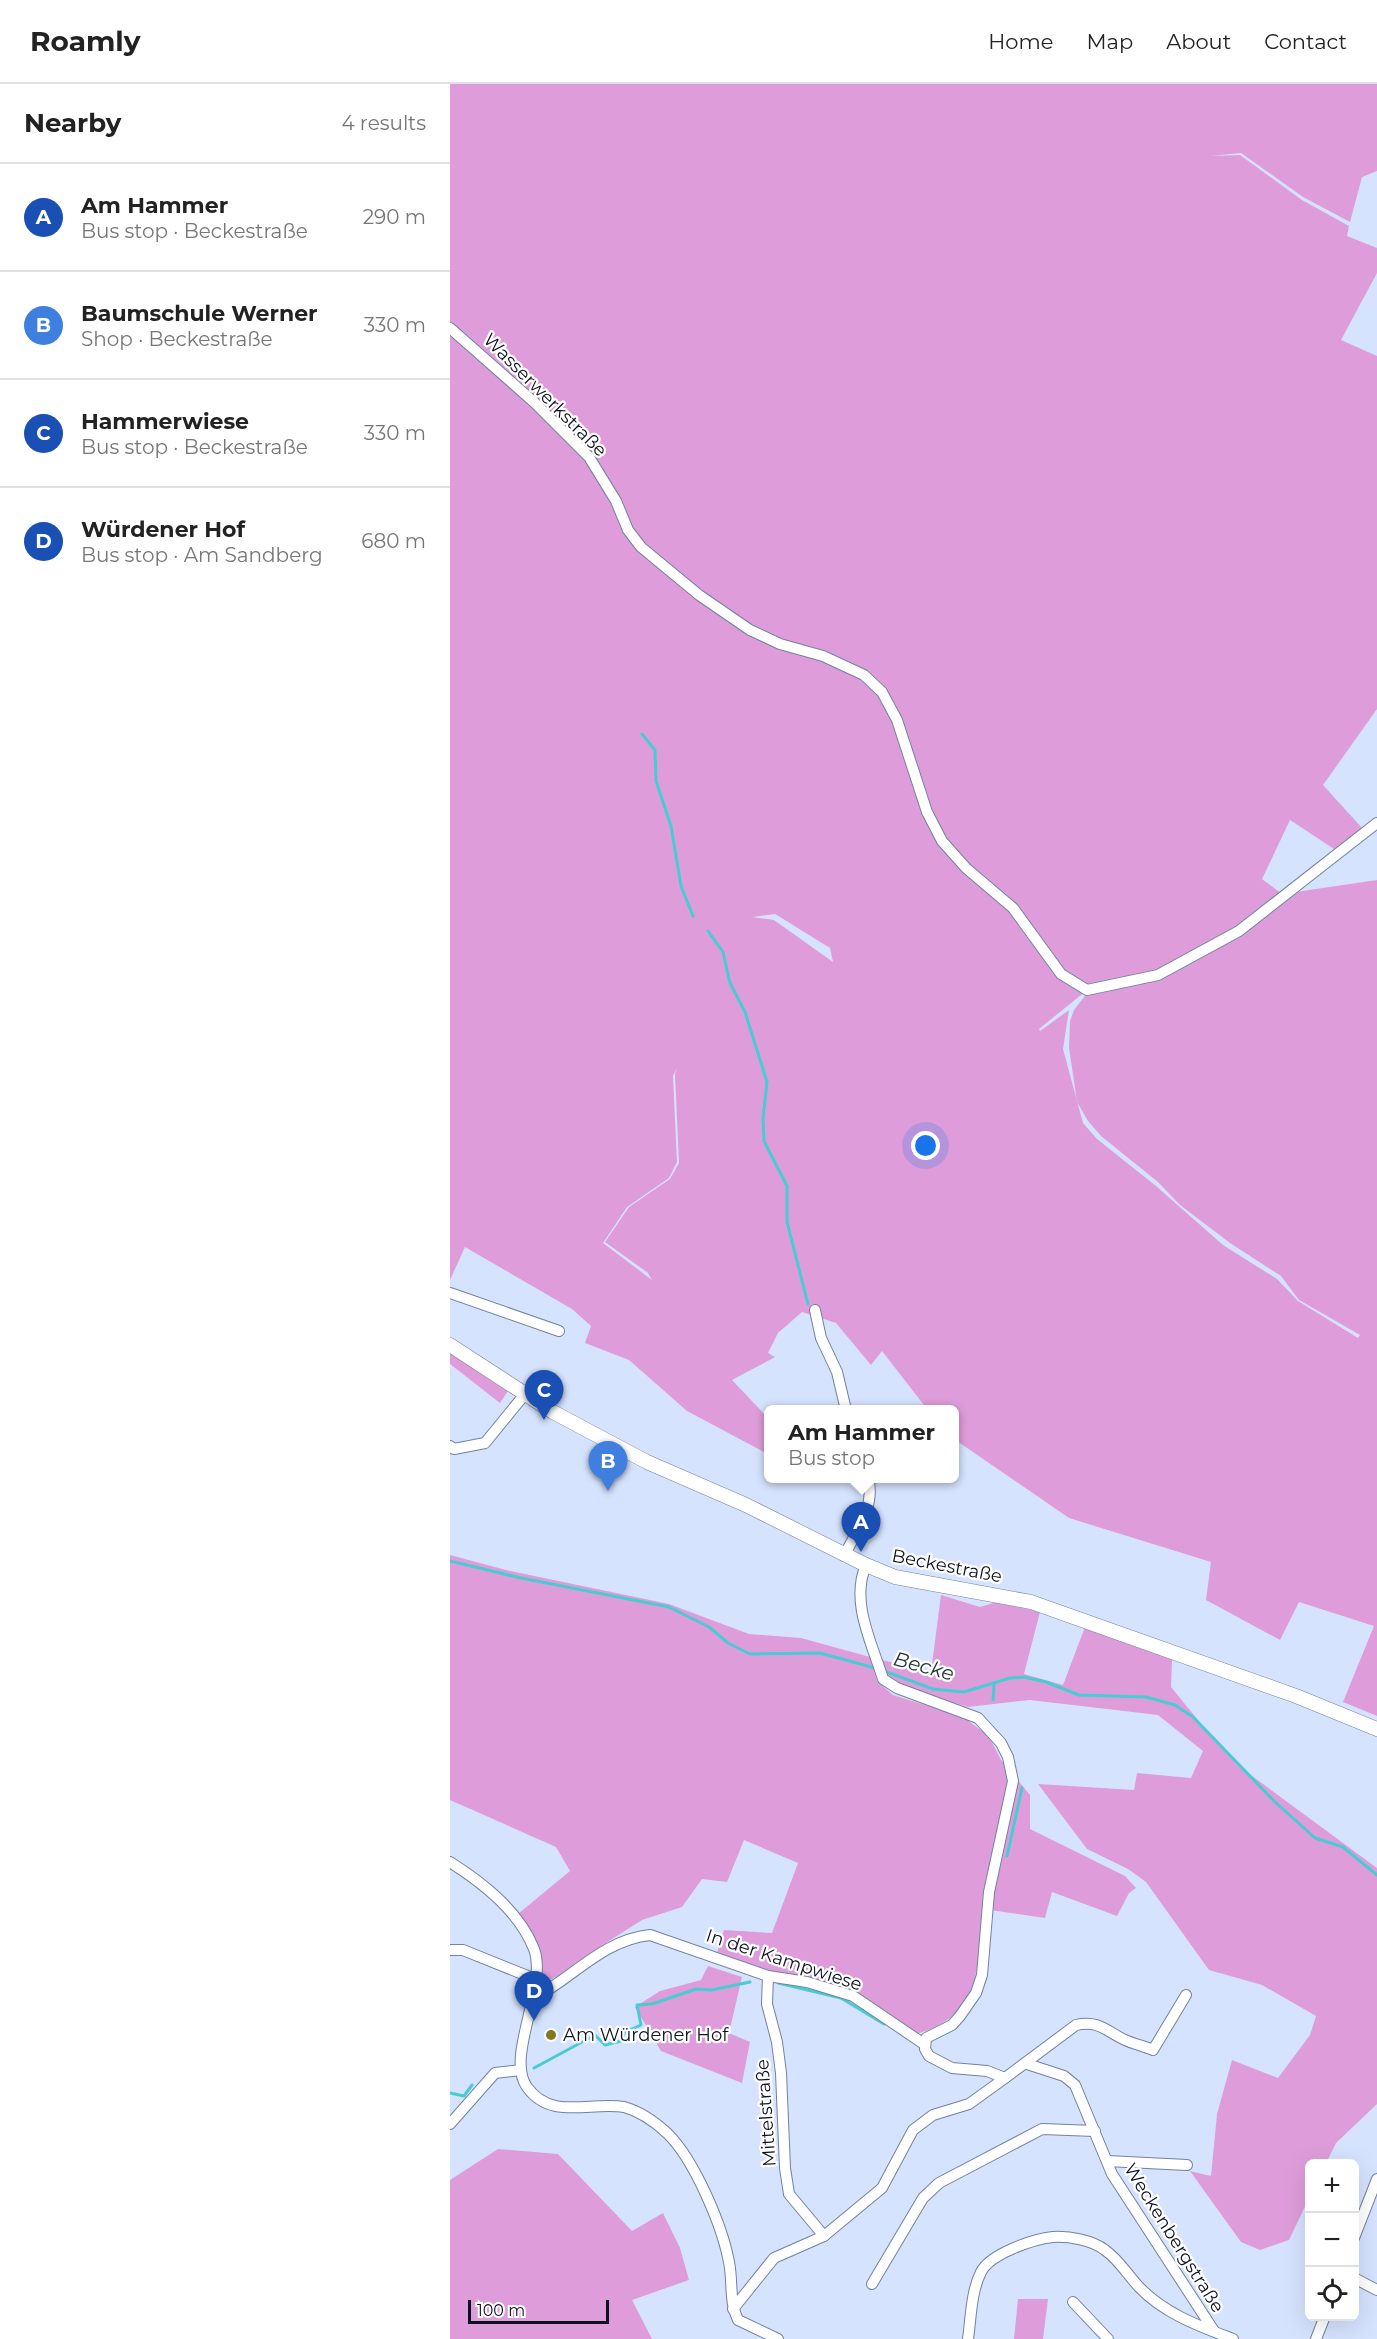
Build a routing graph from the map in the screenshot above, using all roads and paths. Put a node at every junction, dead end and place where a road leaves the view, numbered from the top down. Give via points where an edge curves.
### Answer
1 (450, 328) edge
2 (1377, 823) edge
3 (450, 1293) edge
4 (815, 1310) dead end
5 (559, 1331) dead end
6 (450, 1345) edge
7 (525, 1394) junction
8 (845, 1405) edge
9 (450, 1446) edge
10 (868, 1483) edge
11 (844, 1556) junction
12 (866, 1565) junction
13 (1377, 1729) edge
14 (450, 1862) edge
15 (450, 1950) edge
16 (768, 1976) junction
17 (535, 1979) junction
18 (1186, 1995) dead end
19 (534, 1998) junction
20 (924, 2044) junction
21 (1027, 2064) junction
22 (521, 2070) junction
23 (1005, 2078) junction
24 (450, 2124) edge
25 (1095, 2131) junction
26 (1107, 2161) junction
27 (1187, 2165) dead end
28 (1377, 2179) edge
29 (1359, 2225) edge
30 (824, 2236) junction
31 (1359, 2280) edge
32 (872, 2284) dead end
33 (1377, 2290) edge
34 (1073, 2302) dead end
35 (733, 2309) junction
36 (1322, 2321) edge
37 (1214, 2332) junction
38 (778, 2339) edge
39 (968, 2339) edge
40 (1108, 2339) edge
41 (1233, 2339) edge
42 (1316, 2339) edge

1 - 2 street, Wasserwerkstraße via 589,457 640,547 750,630 864,675 882,692 897,720 927,812 942,841 966,868 1013,908 1061,974 1087,990 1158,975 1239,931
3 - 5 street
4 - 8 street
6 - 7 main road, Beckestraße
7 - 9 street via 485,1443 454,1449
7 - 11 main road, Beckestraße via 647,1462 746,1505
10 - 11 street via 869,1505
11 - 12 main road, Beckestraße
12 - 13 main road, Beckestraße via 896,1577 1030,1602 1296,1696
12 - 20 street via 860,1578 860,1602 882,1676 897,1688 978,1718 1001,1743 1012,1778 989,1892 979,1984 952,2025 926,2038
14 - 17 street via 480,1881 514,1916 534,1950
15 - 17 street via 464,1950
16 - 19 street, In der Kampwiese via 650,1935 636,1936 600,1951
16 - 20 street, In der Kampwiese via 854,1996
16 - 30 street, Mittelstraße via 767,2004 781,2073 789,2194
17 - 19 street
18 - 21 street via 1153,2050 1089,2022 1076,2025
19 - 22 street via 522,2044
20 - 23 street, In der Kampwiese via 929,2056 952,2068 987,2071
21 - 23 street
21 - 25 street, Weckenbergstraße via 1064,2076 1075,2085
22 - 24 street via 495,2073
22 - 35 street via 526,2086 551,2105 623,2107 638,2112 668,2133 696,2175 719,2223 729,2263
23 - 30 street via 969,2104 933,2115 912,2130 882,2188
25 - 26 street, Weckenbergstraße
25 - 32 street via 1042,2129 939,2183 923,2198
26 - 27 street, Weckenbergstraße
26 - 37 street, Weckenbergstraße
28 - 29 street
30 - 35 street via 774,2258
31 - 33 street
34 - 40 street
35 - 38 street via 747,2327
36 - 42 street
37 - 39 street via 1173,2315 1140,2288 1105,2250 1088,2241 1052,2237 999,2254 981,2271
37 - 41 street

